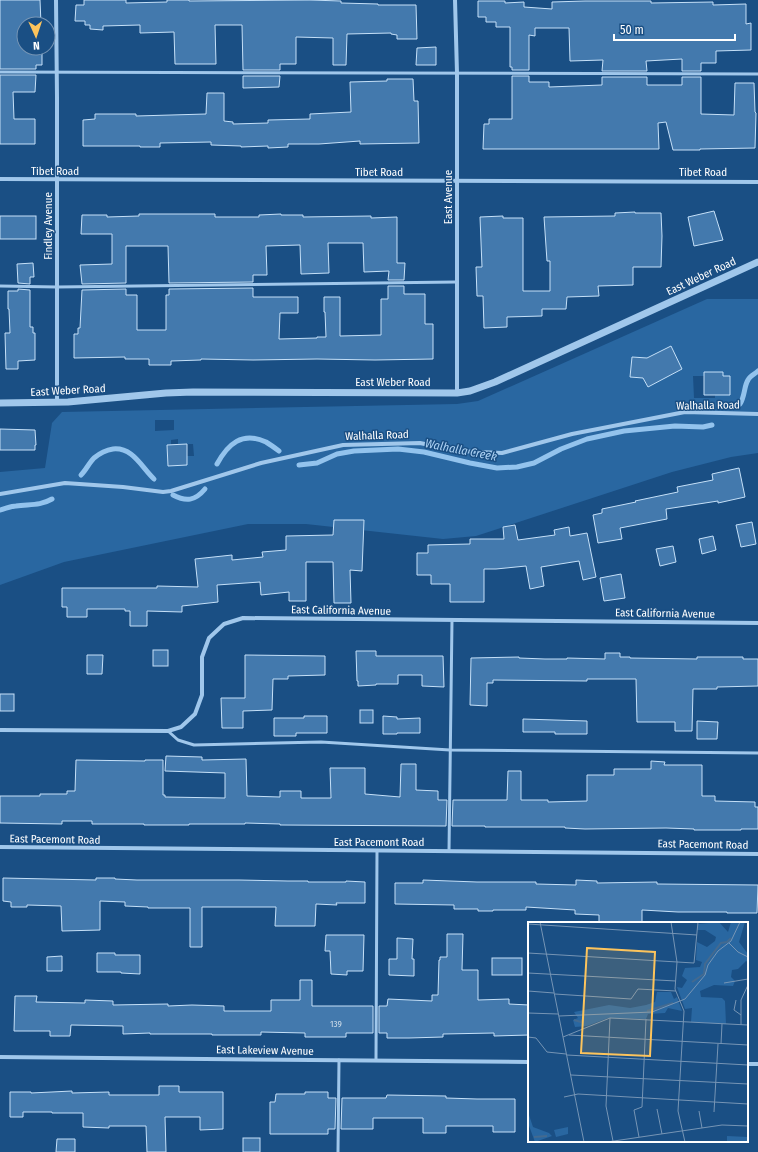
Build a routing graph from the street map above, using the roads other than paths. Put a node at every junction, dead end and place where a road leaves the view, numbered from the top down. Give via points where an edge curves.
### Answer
1 (56, 0) edge
2 (455, 0) edge
3 (0, 72) edge
4 (57, 72) junction
5 (457, 73) junction
6 (758, 74) edge
7 (0, 179) edge
8 (56, 180) junction
9 (457, 181) junction
10 (758, 182) edge
11 (758, 262) edge
12 (456, 282) junction
13 (0, 286) edge
14 (57, 287) junction
15 (457, 393) junction
16 (0, 403) edge
17 (57, 403) junction
18 (758, 414) edge
19 (0, 494) edge
20 (452, 620) junction
21 (758, 623) edge
22 (0, 730) edge
23 (168, 731) junction
24 (450, 750) junction
25 (758, 753) edge
26 (0, 847) edge
27 (377, 851) junction
28 (448, 851) junction
29 (758, 854) edge
30 (0, 1057) edge
31 (339, 1060) junction
32 (376, 1060) junction
33 (528, 1062) edge
34 (338, 1152) edge

1 - 4 street, Findley Avenue
2 - 5 street, East Avenue
3 - 4 lane
4 - 5 lane
4 - 8 street, Findley Avenue
5 - 6 lane
5 - 9 street, East Avenue
7 - 8 street, Tibet Road
8 - 9 street, Tibet Road
8 - 14 street, Findley Avenue
9 - 10 street, Tibet Road
9 - 12 street, East Avenue
11 - 15 street, East Weber Road via 495,382
12 - 14 lane
12 - 15 street, East Avenue
13 - 14 lane
14 - 17 street, Findley Avenue
15 - 17 street, East Weber Road via 193,392
16 - 17 street, East Weber Road
18 - 19 street, Walhalla Road via 685,412 572,434 502,453 458,450 420,443 343,445 261,462 163,492 65,482
20 - 21 street, East California Avenue
20 - 23 street, East California Avenue via 243,618 224,624 209,638 202,657 202,695 195,714 181,727
20 - 24 lane
22 - 23 street, East California Avenue
23 - 24 lane via 178,740 194,745 321,742
24 - 25 lane
24 - 28 lane
26 - 27 street, East Pacemont Road
27 - 28 street, East Pacemont Road
27 - 32 lane
28 - 29 street, East Pacemont Road
30 - 31 street, East Lakeview Avenue
31 - 32 street, East Lakeview Avenue
31 - 34 lane
32 - 33 street, East Lakeview Avenue

